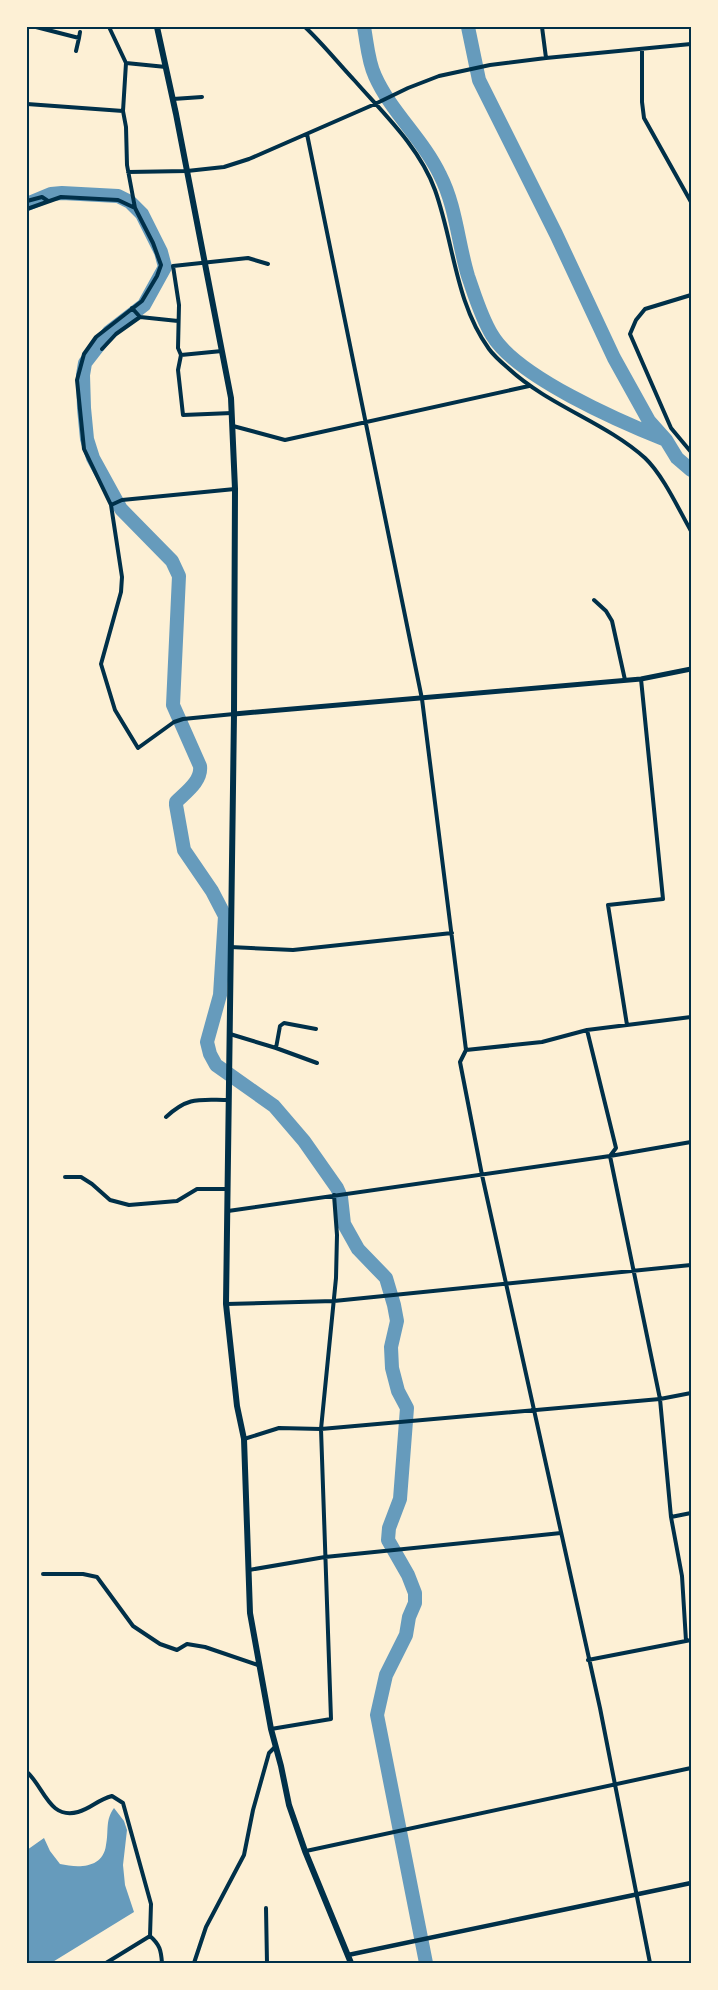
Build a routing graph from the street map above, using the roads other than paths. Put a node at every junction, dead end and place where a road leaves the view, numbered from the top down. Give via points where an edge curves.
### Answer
1 (36, 27) edge
2 (109, 27) edge
3 (157, 27) edge
4 (305, 27) edge
5 (542, 27) edge
6 (80, 32) dead end
7 (79, 38) junction
8 (691, 44) edge
9 (642, 49) junction
10 (76, 51) dead end
11 (546, 58) junction
12 (126, 63) junction
13 (166, 67) junction
14 (202, 97) dead end
15 (172, 99) junction
16 (27, 104) edge
17 (375, 104) junction
18 (123, 111) junction
19 (307, 134) junction
20 (187, 171) junction
21 (128, 172) junction
22 (27, 201) edge
23 (48, 201) junction
24 (691, 202) edge
25 (135, 208) junction
26 (27, 209) edge
27 (204, 262) junction
28 (268, 264) dead end
29 (691, 296) edge
30 (132, 309) junction
31 (139, 316) junction
32 (178, 321) junction
33 (102, 349) dead end
34 (222, 351) junction
35 (181, 355) junction
36 (530, 386) junction
37 (232, 413) junction
38 (366, 423) junction
39 (232, 426) junction
40 (691, 452) edge
41 (235, 489) junction
42 (111, 505) junction
43 (691, 531) edge
44 (594, 600) dead end
45 (691, 669) edge
46 (640, 680) junction
47 (626, 681) junction
48 (422, 699) junction
49 (234, 714) junction
50 (452, 933) junction
51 (230, 947) junction
52 (691, 1017) edge
53 (627, 1025) junction
54 (316, 1029) dead end
55 (587, 1030) junction
56 (229, 1034) junction
57 (276, 1048) junction
58 (466, 1050) junction
59 (317, 1063) dead end
60 (229, 1100) junction
61 (166, 1117) dead end
62 (691, 1142) edge
63 (610, 1156) junction
64 (482, 1175) junction
65 (65, 1176) dead end
66 (227, 1189) junction
67 (334, 1195) junction
68 (227, 1211) junction
69 (691, 1265) edge
70 (633, 1270) junction
71 (506, 1285) junction
72 (334, 1301) junction
73 (226, 1304) junction
74 (691, 1393) edge
75 (660, 1399) junction
76 (534, 1411) junction
77 (321, 1429) junction
78 (244, 1439) junction
79 (691, 1513) edge
80 (671, 1517) junction
81 (561, 1533) junction
82 (325, 1557) junction
83 (248, 1570) junction
84 (43, 1574) dead end
85 (689, 1641) edge
86 (588, 1660) junction
87 (258, 1665) junction
88 (271, 1729) junction
89 (275, 1747) junction
90 (691, 1768) edge
91 (27, 1772) edge
92 (614, 1784) junction
93 (305, 1851) junction
94 (691, 1883) edge
95 (635, 1894) junction
96 (266, 1908) dead end
97 (150, 1936) junction
98 (348, 1955) junction
99 (106, 1963) edge
100 (162, 1963) edge
101 (194, 1963) edge
102 (267, 1963) edge
103 (351, 1963) edge
104 (650, 1963) edge

1 - 7 street
2 - 12 street
3 - 13 main road
4 - 17 street
5 - 11 street
6 - 7 street
7 - 10 street
8 - 9 street
9 - 11 street
9 - 24 street via 644,118
11 - 17 street via 448,74
12 - 13 street
12 - 18 street
13 - 15 main road
14 - 15 street
15 - 20 main road
16 - 18 street
17 - 19 street
17 - 36 street via 412,148 429,177 471,320 490,352
18 - 21 street
19 - 20 street via 224,167
19 - 38 street
20 - 21 street
20 - 27 main road
21 - 25 street
22 - 23 street via 42,197
23 - 25 street via 61,197 101,198
23 - 26 street
25 - 30 street via 160,265 142,301
27 - 28 street via 248,258
27 - 32 street via 173,266
27 - 34 main road
29 - 40 street via 645,309 630,334 671,428
30 - 31 street
30 - 42 street via 96,337 84,354 77,380 84,449
31 - 32 street
31 - 33 street
32 - 35 street
34 - 35 street
34 - 37 main road
35 - 37 street via 178,370 183,415
36 - 38 street
36 - 43 street via 647,460
37 - 39 main road
38 - 39 street via 285,440
38 - 48 street
39 - 41 main road
41 - 42 street via 122,500
41 - 49 main road
42 - 49 street via 122,577 101,664 115,710 138,748 174,722
44 - 47 street via 612,621
45 - 46 main road
46 - 47 main road
46 - 53 street via 663,899 608,905
47 - 48 main road
48 - 49 main road
48 - 50 street
49 - 51 main road
50 - 51 street via 293,950
50 - 58 street
51 - 56 main road
52 - 53 street
53 - 55 street
54 - 57 street via 284,1023
55 - 58 street via 542,1042
55 - 63 street via 616,1148
56 - 57 street
56 - 60 main road
57 - 59 street
58 - 64 street via 459,1062
60 - 61 street via 194,1100 179,1105
60 - 66 main road
62 - 63 street
63 - 64 street
63 - 70 street
64 - 67 street
64 - 71 street
65 - 66 street via 81,1176 110,1200 129,1205 177,1201 197,1190
66 - 68 main road
67 - 68 street
67 - 72 street
68 - 73 main road
69 - 70 street
70 - 71 street
70 - 75 street
71 - 72 street
71 - 76 street
72 - 73 street
72 - 77 street
73 - 78 main road
74 - 75 street
75 - 76 street
75 - 80 street
76 - 77 street
76 - 81 street
77 - 78 street via 279,1428
77 - 82 street
78 - 83 main road
79 - 80 street
80 - 85 street
81 - 82 street
81 - 86 street
82 - 83 street
82 - 88 street via 331,1719
83 - 87 main road
84 - 87 street via 97,1577 133,1626 170,1649 187,1644 198,1646
85 - 86 street
86 - 92 street
87 - 88 main road
88 - 89 main road
89 - 93 main road
89 - 101 street via 269,1753 252,1810 244,1855 206,1927
90 - 92 street
91 - 97 street via 51,1806 67,1814 88,1809 112,1796 123,1803 151,1904
92 - 93 street
92 - 95 street
93 - 98 main road
94 - 95 street
95 - 98 street
95 - 104 street
96 - 102 street
97 - 99 street
97 - 100 street via 162,1952
98 - 103 main road

